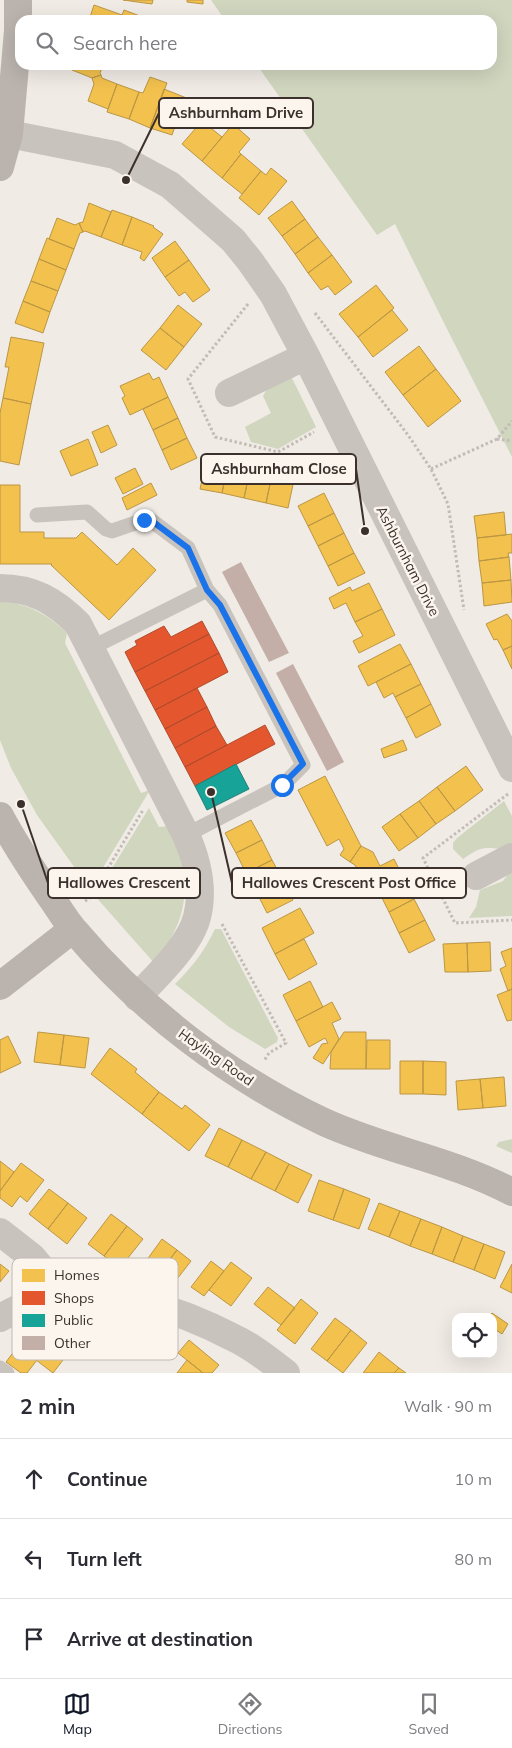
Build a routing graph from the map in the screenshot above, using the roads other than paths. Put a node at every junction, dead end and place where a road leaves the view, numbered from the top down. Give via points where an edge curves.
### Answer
1 (18, 0) edge
2 (18, 15) edge
3 (15, 65) edge
4 (9, 134) junction
5 (0, 166) edge
6 (306, 356) junction
7 (229, 393) dead end
8 (37, 514) dead end
9 (0, 588) edge
10 (207, 590) junction
11 (91, 648) junction
12 (512, 768) edge
13 (0, 816) edge
14 (186, 835) junction
15 (512, 858) edge
16 (476, 876) dead end
17 (69, 923) junction
18 (0, 986) edge
19 (137, 997) junction
20 (512, 1192) edge
21 (0, 1232) edge
22 (32, 1258) edge
23 (12, 1312) edge
24 (178, 1314) edge
25 (0, 1318) edge
26 (255, 1364) edge
27 (0, 1368) edge
28 (7, 1373) edge
29 (286, 1373) edge

1 - 2 street
3 - 4 street
4 - 5 street
4 - 6 street, Ashburnham Drive via 115,155 170,185 233,240 250,261 273,294
6 - 7 street
6 - 12 street, Ashburnham Drive
8 - 10 lane via 87,512 112,531 144,520 152,521 188,548
9 - 11 street via 32,592 51,600 78,624
10 - 11 lane
10 - 14 lane via 220,605 303,764 282,785
11 - 14 street
13 - 17 street, Hayling Road
14 - 19 street via 198,872 197,918 173,958
15 - 16 street
17 - 18 street
17 - 19 street, Hayling Road
19 - 20 street, Hayling Road via 196,1046 248,1080 325,1122 480,1176
21 - 22 street
23 - 25 street
24 - 26 street via 234,1337
26 - 29 street
27 - 28 lane

